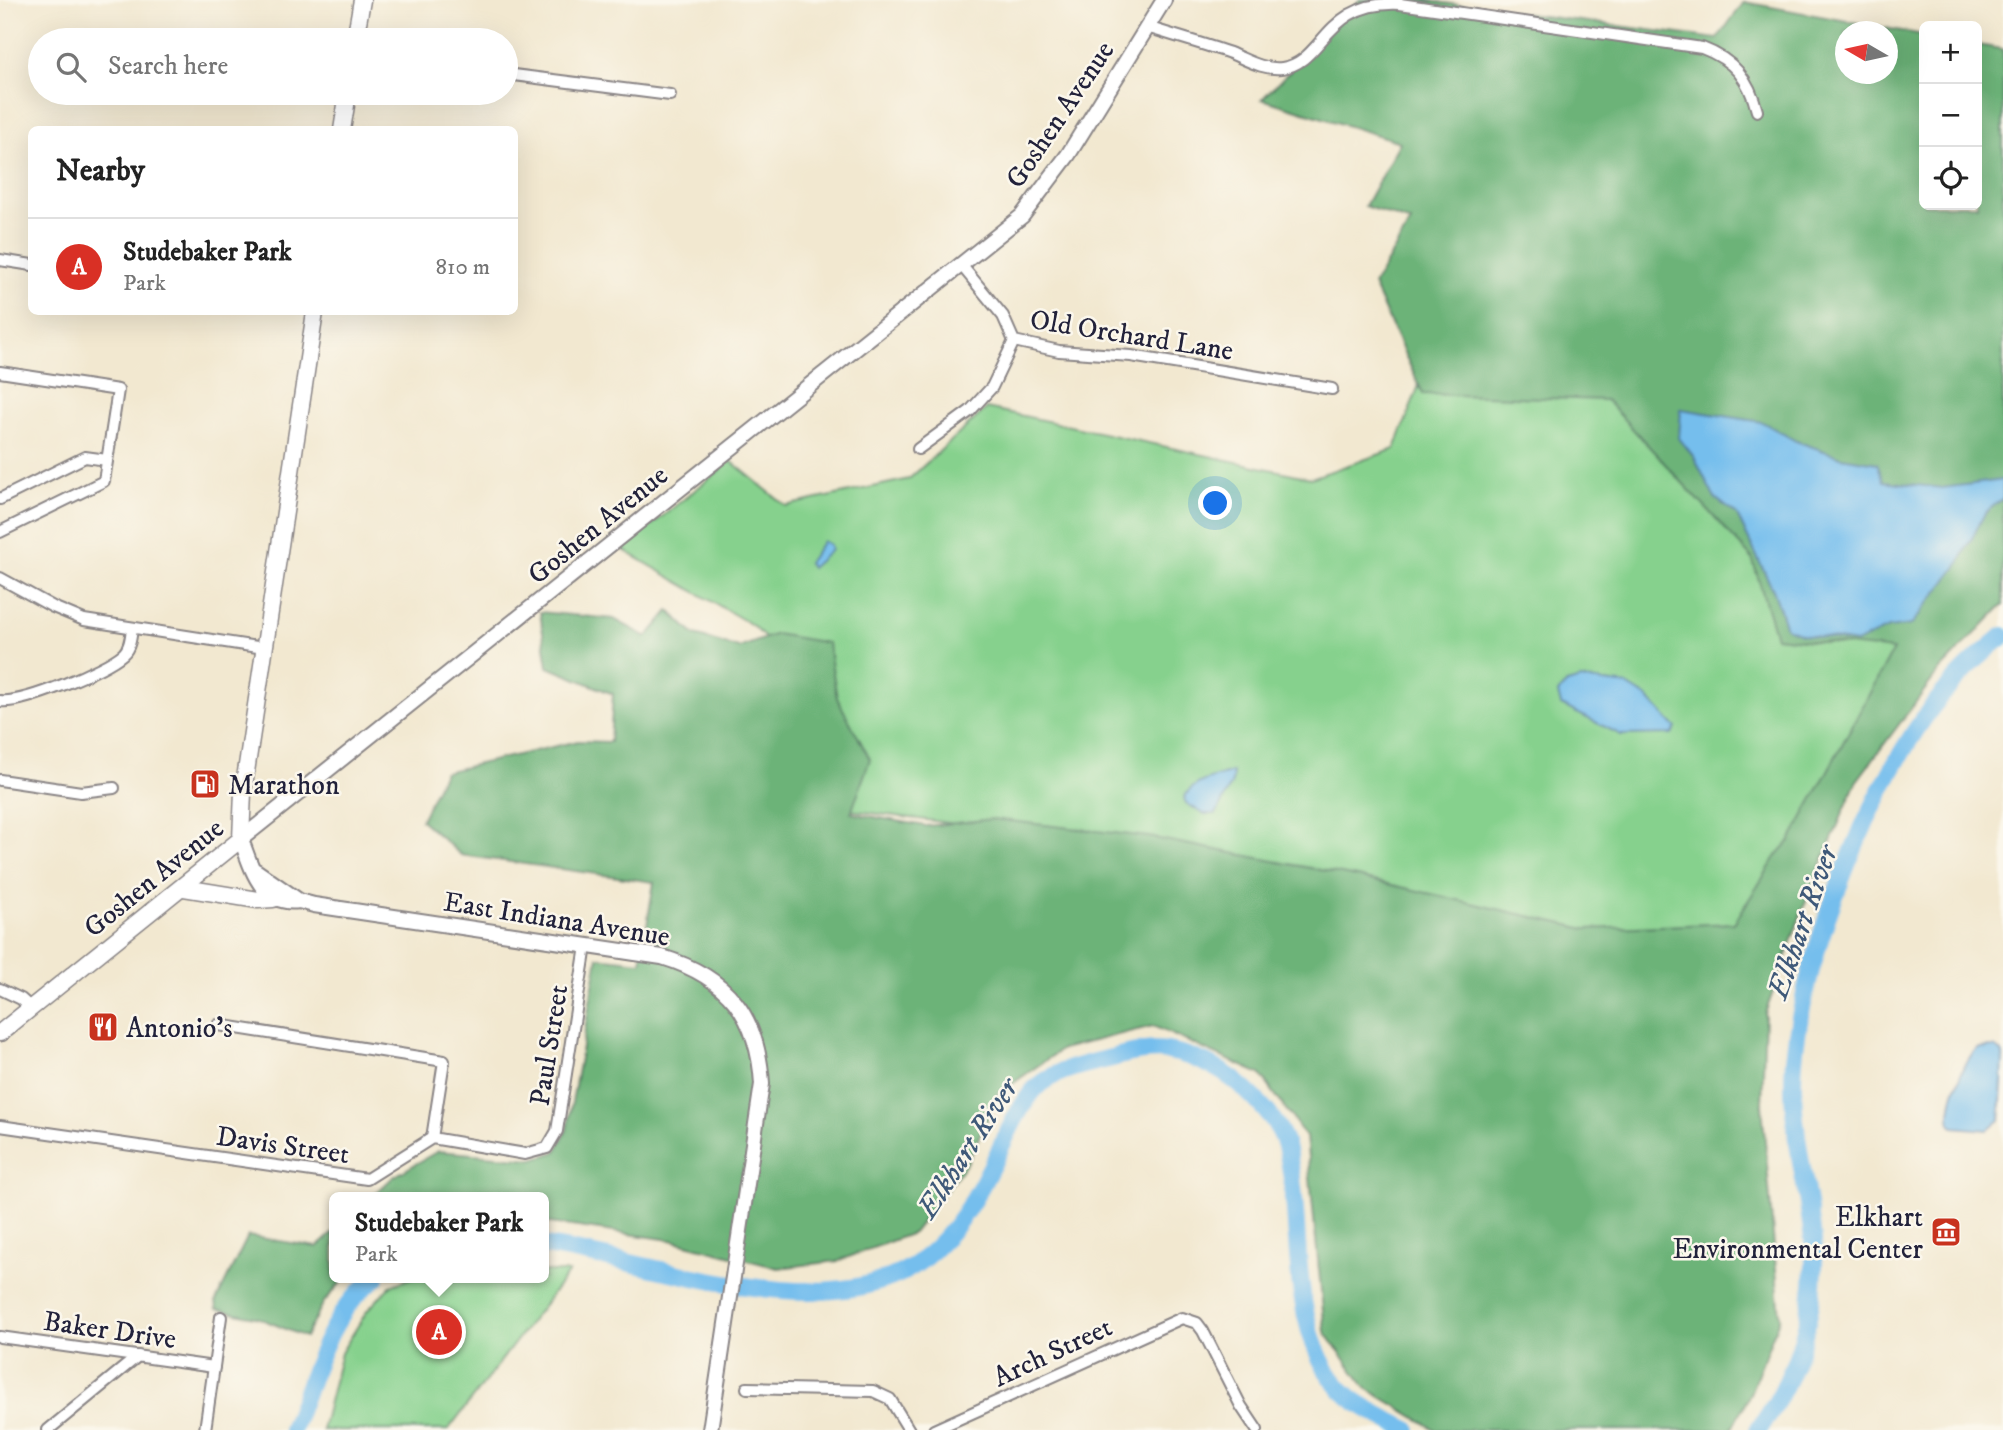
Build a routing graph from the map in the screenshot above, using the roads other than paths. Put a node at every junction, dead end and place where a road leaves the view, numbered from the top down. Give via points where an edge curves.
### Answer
1 (362, 0) edge
2 (1164, 0) edge
3 (1147, 27) junction
4 (357, 28) edge
5 (518, 76) edge
6 (670, 95) dead end
7 (346, 105) edge
8 (1757, 111) dead end
9 (343, 126) edge
10 (0, 260) edge
11 (28, 264) edge
12 (962, 265) junction
13 (315, 315) edge
14 (1014, 341) junction
15 (0, 372) edge
16 (1332, 389) dead end
17 (918, 449) dead end
18 (107, 460) junction
19 (0, 499) edge
20 (0, 532) edge
21 (0, 579) edge
22 (132, 628) junction
23 (264, 648) junction
24 (0, 701) edge
25 (0, 780) edge
26 (114, 788) dead end
27 (241, 839) junction
28 (256, 871) junction
29 (184, 888) junction
30 (273, 898) junction
31 (299, 901) junction
32 (586, 946) junction
33 (0, 989) edge
34 (31, 1008) junction
35 (218, 1025) dead end
36 (0, 1033) edge
37 (0, 1126) edge
38 (432, 1138) junction
39 (221, 1317) dead end
40 (0, 1337) edge
41 (138, 1356) junction
42 (214, 1367) junction
43 (747, 1388) dead end
44 (48, 1430) edge
45 (205, 1430) edge
46 (710, 1430) edge
47 (909, 1430) edge
48 (934, 1430) edge
49 (1257, 1430) edge

1 - 4 main road
2 - 3 street, Goshen Avenue
3 - 8 street via 1259,66 1285,68 1297,63 1343,16 1373,5 1400,4 1702,48 1734,65 1749,84
3 - 12 street, Goshen Avenue via 1043,191 1022,216
5 - 6 street
7 - 9 main road
10 - 11 street
12 - 14 street, Old Orchard Lane via 1003,316
12 - 27 street, Goshen Avenue
13 - 23 main road
14 - 16 street, Old Orchard Lane
14 - 17 street via 992,387 971,411
15 - 18 street via 118,390
18 - 19 street via 79,460
18 - 20 street via 104,481
21 - 22 street via 69,614
22 - 23 street
22 - 24 street via 127,649 115,658 33,697
23 - 27 main road via 240,812
25 - 26 street via 81,792
27 - 28 street, East Indiana Avenue
27 - 29 main road, Goshen Avenue
28 - 30 street, East Indiana Avenue via 262,889
28 - 31 street, East Indiana Avenue
29 - 30 main road via 258,900
29 - 34 main road, Goshen Avenue
30 - 31 street, East Indiana Avenue via 285,903
31 - 32 street, East Indiana Avenue
32 - 38 street, Paul Street via 557,1131 547,1148 525,1154
32 - 46 street, East Indiana Avenue via 662,957 718,984 745,1015 760,1055 762,1084
33 - 34 street
34 - 36 main road, Goshen Avenue
35 - 38 street via 444,1060
37 - 38 street, Davis Street via 367,1179
39 - 42 street
40 - 41 street, Baker Drive
41 - 42 street, Baker Drive
41 - 44 street
42 - 45 street
43 - 47 street via 873,1391 890,1399
48 - 49 street, Arch Street via 1172,1321 1189,1319 1203,1331

